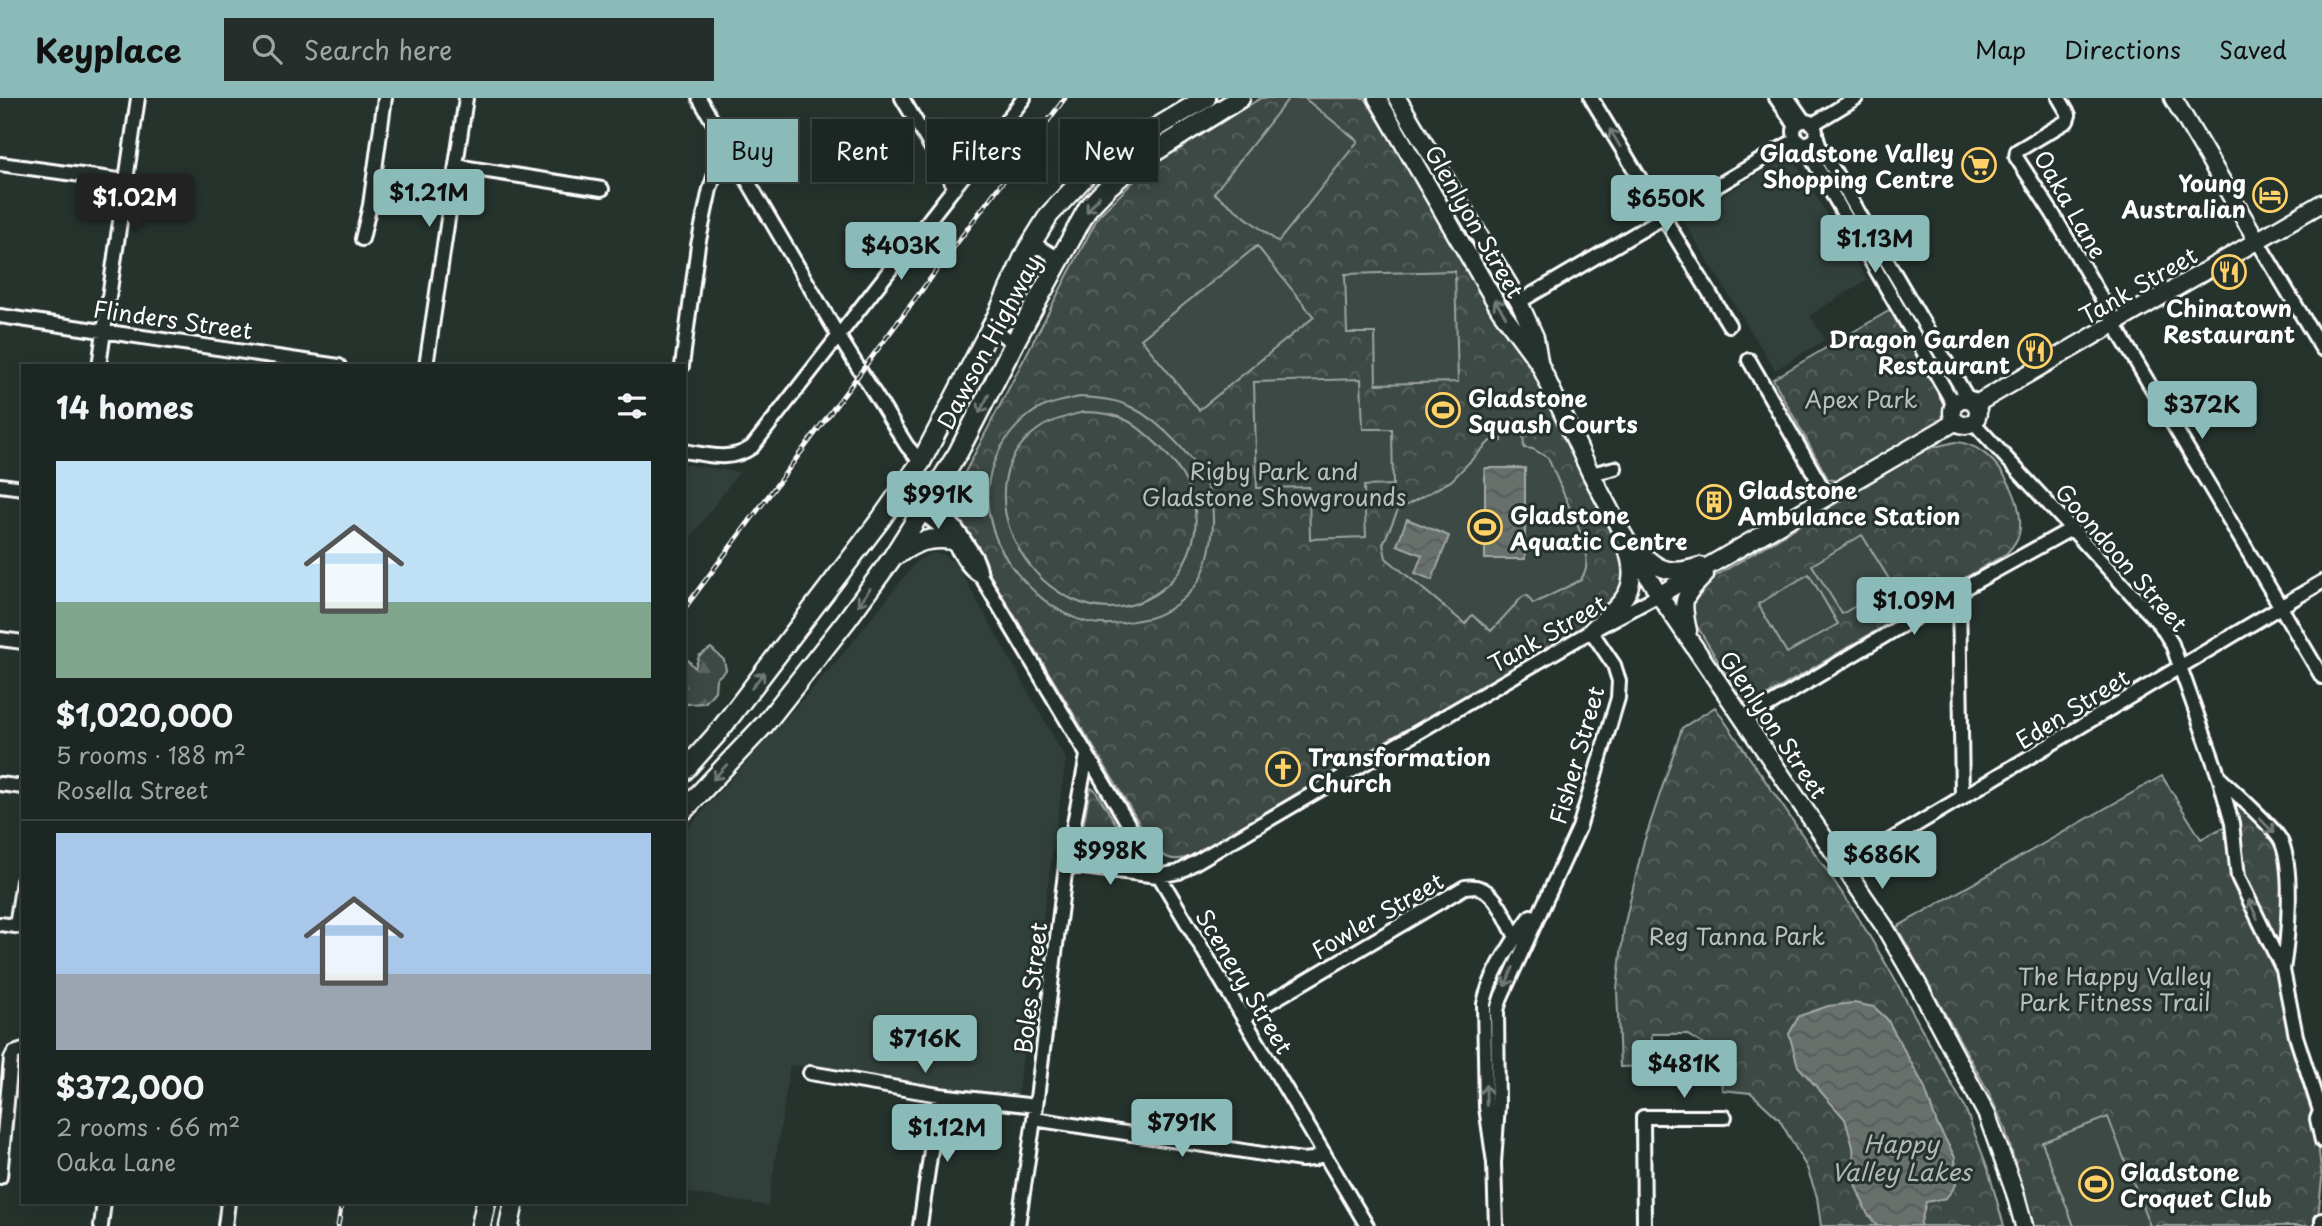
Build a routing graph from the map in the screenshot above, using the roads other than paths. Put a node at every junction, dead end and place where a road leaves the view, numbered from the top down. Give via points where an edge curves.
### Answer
1 (138, 98) edge
2 (384, 98) edge
3 (466, 98) edge
4 (699, 98) edge
5 (902, 98) edge
6 (1024, 98) edge
7 (1206, 98) edge
8 (1240, 98) edge
9 (1377, 98) edge
10 (1397, 98) edge
11 (1591, 98) edge
12 (1776, 98) edge
13 (1788, 98) edge
14 (1856, 98) edge
15 (2059, 98) edge
16 (2173, 98) edge
17 (711, 119) edge
18 (1805, 131) junction
19 (0, 164) edge
20 (456, 166) junction
21 (126, 181) junction
22 (712, 182) edge
23 (748, 182) edge
24 (954, 186) junction
25 (602, 189) dead end
26 (2322, 202) edge
27 (1663, 217) junction
28 (362, 239) dead end
29 (2258, 242) junction
30 (1026, 252) junction
31 (1056, 264) junction
32 (1519, 302) junction
33 (0, 316) edge
34 (996, 318) junction
35 (2115, 324) junction
36 (1730, 325) dead end
37 (104, 331) junction
38 (838, 335) junction
39 (1017, 338) junction
40 (2322, 349) edge
41 (1749, 360) dead end
42 (1539, 363) junction
43 (99, 364) edge
44 (326, 364) edge
45 (426, 364) edge
46 (682, 364) edge
47 (1966, 403) junction
48 (1955, 422) junction
49 (1974, 423) junction
50 (686, 451) edge
51 (921, 462) junction
52 (1615, 468) dead end
53 (1591, 474) junction
54 (0, 485) edge
55 (21, 488) edge
56 (901, 491) junction
57 (1827, 496) junction
58 (925, 508) junction
59 (1619, 527) junction
60 (2071, 529) junction
61 (953, 540) junction
62 (892, 558) junction
63 (1722, 558) junction
64 (981, 576) junction
65 (2322, 582) edge
66 (1959, 591) junction
67 (1659, 595) junction
68 (2280, 607) junction
69 (1591, 631) junction
70 (1689, 637) junction
71 (0, 639) edge
72 (21, 642) edge
73 (2181, 665) junction
74 (2322, 677) edge
75 (1743, 721) junction
76 (1087, 756) junction
77 (686, 769) edge
78 (2219, 777) junction
79 (0, 784) edge
80 (21, 788) edge
81 (1962, 798) junction
82 (686, 808) edge
83 (1066, 865) junction
84 (1844, 868) junction
85 (1158, 876) junction
86 (1548, 893) junction
87 (21, 904) edge
88 (0, 923) edge
89 (19, 926) edge
90 (1516, 937) junction
91 (2283, 970) junction
92 (1242, 1018) junction
93 (21, 1051) edge
94 (810, 1073) dead end
95 (939, 1095) junction
96 (1036, 1106) junction
97 (2321, 1112) edge
98 (1726, 1117) dead end
99 (1034, 1119) junction
100 (2322, 1141) edge
101 (1324, 1153) junction
102 (1494, 1163) junction
103 (0, 1177) edge
104 (104, 1204) edge
105 (228, 1204) edge
106 (486, 1204) edge
107 (514, 1204) edge
108 (2322, 1220) edge
109 (512, 1225) edge
110 (101, 1226) edge
111 (225, 1226) edge
112 (481, 1226) edge
113 (920, 1226) edge
114 (1018, 1226) edge
115 (1367, 1226) edge
116 (1496, 1226) edge
117 (1644, 1226) edge
118 (2024, 1226) edge
119 (2322, 1226) edge

1 - 21 street
2 - 28 street
3 - 20 street
4 - 17 street
5 - 24 street
6 - 24 street
7 - 30 highway, Dawson Highway via 1090,171 1049,215
8 -> 31 highway, Dawson Highway via 1134,165 1108,187 1088,208
42 -> 9 main road, Glenlyon Street via 1500,310
10 - 32 main road, Glenlyon Street
27 -> 11 street
12 - 18 street
13 - 18 street
14 - 18 street
15 - 35 street, Oaka Lane via 2069,115 2067,121 2017,151 2016,157
16 - 29 main road
18 - 27 street
18 - 47 street
19 - 21 street
20 - 25 street
20 - 45 street
21 - 37 street
22 - 46 street via 698,245
23 - 38 street
24 - 38 street
26 - 29 main road, Tank Street
27 - 32 street
27 - 36 street
29 - 35 main road, Tank Street
29 - 40 street
30 - 31 street via 1039,247 1051,254
30 - 34 highway, Dawson Highway
31 - 39 highway, Dawson Highway
32 - 42 main road, Glenlyon Street via 1535,337
33 - 37 street, Flinders Street
34 - 39 street via 999,333 1010,340
34 - 51 highway, Dawson Highway
35 - 47 main road, Tank Street
35 - 68 street, Oaka Lane
37 - 43 street
37 - 44 street, Flinders Street
38 - 50 street via 752,447 723,458
38 - 51 street
39 -> 58 highway, Dawson Highway
41 - 57 street
42 - 53 main road, Glenlyon Street
47 - 48 main road via 1952,412
47 - 49 main road via 1978,416
48 - 49 main road via 1962,426
48 - 57 main road, Tank Street
49 - 60 street, Goondoon Street
51 - 56 highway, Dawson Highway
52 - 53 street
53 - 59 main road, Glenlyon Street
54 - 55 street
56 - 58 street, Scenery Street
77 -> 56 highway, Dawson Highway
57 - 63 main road, Tank Street
58 - 61 street, Scenery Street
58 - 62 highway, Dawson Highway
58 - 64 street, Scenery Street via 952,521 980,566
59 - 63 main road via 1647,560 1661,569 1688,570
59 - 67 main road, Glenlyon Street
59 - 69 main road via 1633,578 1620,603
60 - 66 street
60 - 73 street, Goondoon Street via 2167,634
61 - 62 highway via 920,540
61 - 64 street, Scenery Street via 972,572
62 -> 82 highway, Dawson Highway via 765,724
63 - 67 main road, Tank Street
63 - 70 main road via 1685,597
64 - 76 street, Scenery Street
65 - 68 street, Eden Street
66 - 75 street
66 - 81 street
67 - 69 street, Tank Street
67 - 70 main road, Glenlyon Street
68 - 73 street, Eden Street
68 - 74 street, Oaka Lane
69 - 85 street, Tank Street via 1179,872
69 - 86 street, Fisher Street via 1614,665 1619,690 1579,828
70 - 75 main road, Glenlyon Street
71 - 72 street
73 - 78 street, Goondoon Street
73 - 81 street, Eden Street
75 - 84 main road, Glenlyon Street
76 - 83 street, Boles Street
76 - 85 street, Scenery Street
91 -> 78 street, Goondoon Street via 2238,877 2232,823
78 -> 91 street, Goondoon Street via 2280,839 2287,860
79 - 80 street
81 - 84 street, Eden Street
83 - 85 street
83 - 96 street, Boles Street
84 - 118 main road, Glenlyon Street via 1884,926 1976,1092 1997,1138
85 - 92 street, Scenery Street
86 - 90 street, Fisher Street
86 -> 102 street, Fisher Street via 1497,1010
87 - 89 street
88 - 89 street
90 - 92 street, Fowler Street via 1490,893 1479,886 1465,887
102 -> 90 street, Fisher Street via 1486,1107 1484,1003
91 - 97 street, Goondoon Street via 2296,1036
92 - 101 street, Scenery Street
93 - 103 street via 11,1059
94 - 95 street
95 - 96 street
95 - 113 street
96 - 99 street, Boles Street
97 - 100 street, Goondoon Street via 2317,1119
98 - 117 street via 1643,1117
99 - 101 street via 1302,1160
99 - 114 street, Boles Street
101 - 115 street, Scenery Street
102 - 116 street, Fisher Street
104 - 110 street
105 - 111 street
106 - 112 highway
107 - 109 highway
108 - 119 street

